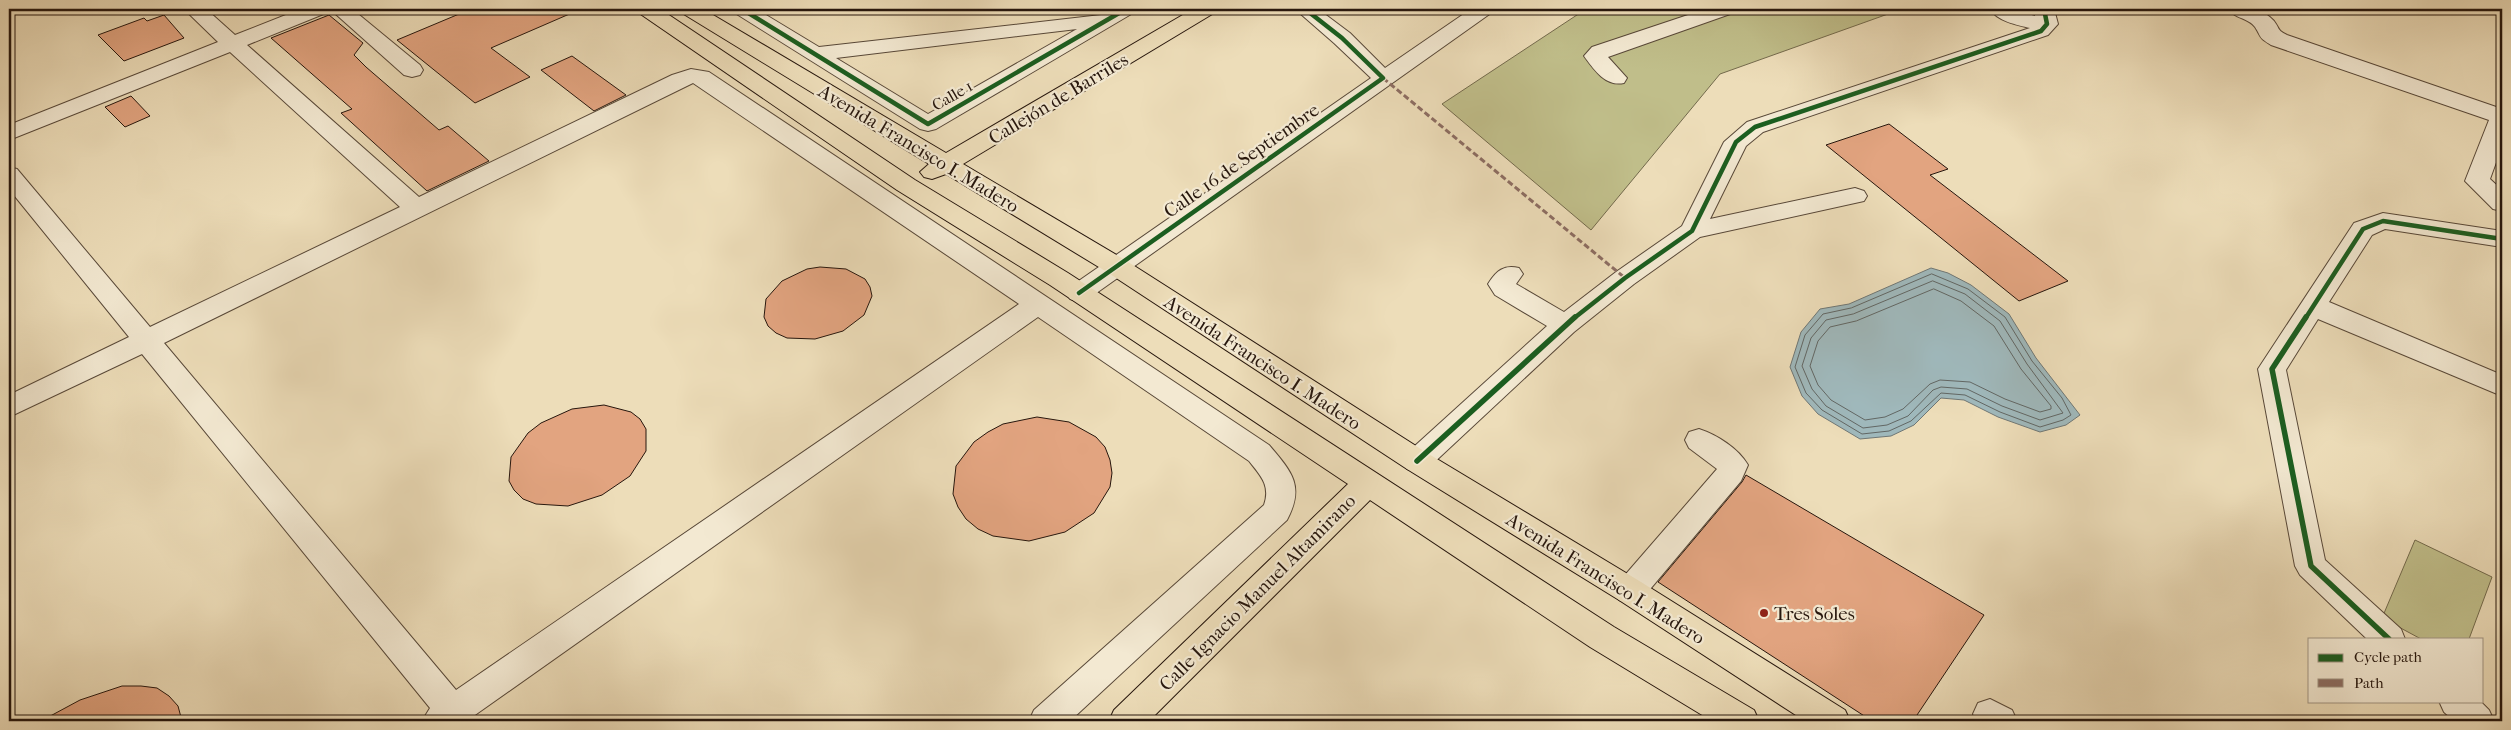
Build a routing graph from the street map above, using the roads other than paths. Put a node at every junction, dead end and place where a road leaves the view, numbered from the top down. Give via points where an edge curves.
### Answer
1 (194, 9) edge
2 (286, 9) edge
3 (319, 9) edge
4 (340, 9) edge
5 (646, 9) edge
6 (689, 9) edge
7 (777, 9) edge
8 (1126, 9) edge
9 (1207, 9) edge
10 (1305, 9) edge
11 (1484, 9) edge
12 (1726, 9) edge
13 (2000, 9) edge
14 (2238, 9) edge
15 (745, 11) edge
16 (2045, 16) edge
17 (1107, 19) junction
18 (227, 38) junction
19 (815, 54) junction
20 (412, 70) dead end
21 (1383, 78) junction
22 (1616, 78) dead end
23 (2501, 116) edge
24 (9, 118) edge
25 (9, 133) edge
26 (947, 164) junction
27 (9, 174) edge
28 (906, 185) junction
29 (1855, 196) dead end
30 (2502, 203) edge
31 (416, 208) junction
32 (1692, 232) junction
33 (2502, 239) edge
34 (1116, 266) junction
35 (1510, 274) dead end
36 (1079, 293) junction
37 (1038, 304) junction
38 (2313, 306) junction
39 (1565, 325) junction
40 (146, 341) junction
41 (2502, 386) edge
42 (9, 407) edge
43 (1699, 440) dead end
44 (1417, 461) junction
45 (1367, 484) junction
46 (1630, 591) junction
47 (2388, 638) edge
48 (2457, 702) edge
49 (451, 718) edge
50 (1046, 721) edge
51 (1126, 721) edge
52 (1742, 721) edge
53 (1833, 721) edge
54 (2477, 721) edge

1 - 18 street
2 - 18 street
3 - 18 street
4 - 20 street
5 - 28 main road, Avenida Francisco I. Madero
6 - 26 main road, Avenida Francisco I. Madero
7 - 15 street
8 - 17 street, Calle 1
9 - 26 main road, Callejón de Barriles
10 - 21 street via 1342,38
11 - 21 street, Calle 16 de Septiembre
12 - 22 street via 1600,52 1595,56
13 - 16 street via 2025,21
14 - 23 street via 2265,24 2267,33 2278,40
15 - 19 street, Calle 1
16 - 32 street via 2042,31 1755,127 1736,142
17 - 19 street
17 - 19 street, Calle 1 via 928,124
18 - 24 street
18 - 25 street
18 - 31 street
21 - 34 street, Calle 16 de Septiembre
23 - 30 street via 2477,181
26 - 28 main road, Callejón de Barriles
26 - 34 main road, Avenida Francisco I. Madero
27 - 40 street
28 - 36 main road, Avenida Francisco I. Madero
29 - 32 street
31 - 37 street via 680,80 701,77
31 - 40 street
32 - 39 street
33 - 38 street via 2383,220 2363,229
34 - 36 street, Calle 16 de Septiembre
34 - 44 main road, Avenida Francisco I. Madero
35 - 39 street via 1501,284 1504,289
36 - 45 main road, Avenida Francisco I. Madero
37 - 49 street
37 - 50 street via 1259,453 1282,485 1283,498 1276,512
38 - 41 street
38 - 47 street via 2272,369 2311,566
39 - 44 street
40 - 42 street
40 - 49 street
43 - 46 street via 1733,465 1731,473
44 - 46 main road, Avenida Francisco I. Madero
45 - 51 main road, Calle Ignacio Manuel Altamirano
45 - 52 main road, Avenida Francisco I. Madero via 1602,637
46 - 53 main road, Avenida Francisco I. Madero
48 - 54 street

